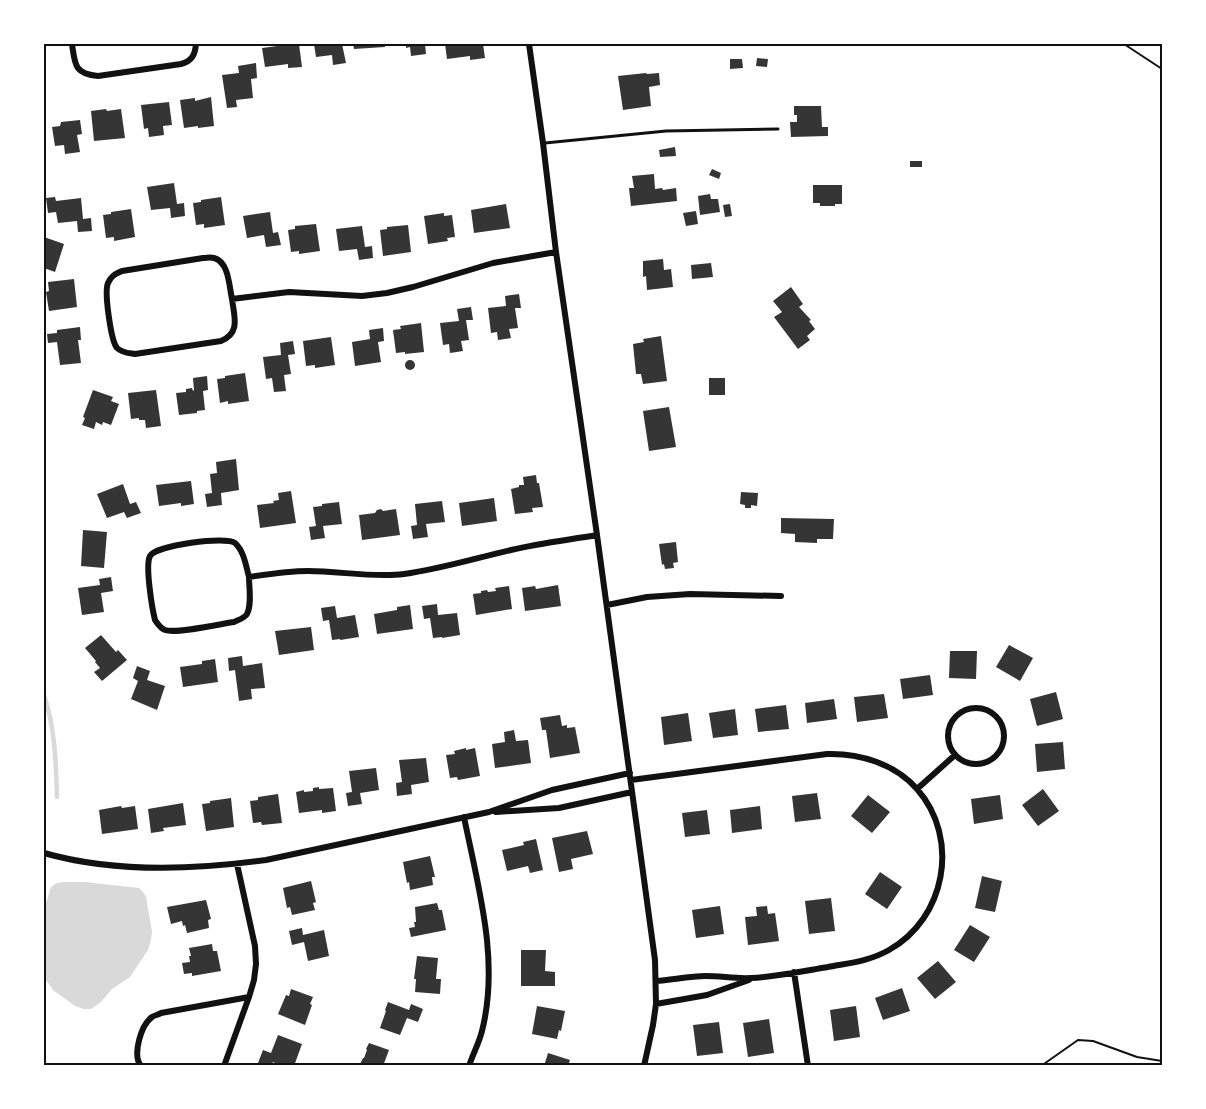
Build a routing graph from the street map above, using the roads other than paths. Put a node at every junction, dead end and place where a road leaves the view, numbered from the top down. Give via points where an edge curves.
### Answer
1 (72, 44) edge
2 (196, 44) edge
3 (529, 44) edge
4 (778, 129) dead end
5 (543, 143) junction
6 (556, 252) junction
7 (232, 299) junction
8 (597, 535) junction
9 (249, 577) junction
10 (781, 596) dead end
11 (607, 605) junction
12 (955, 755) junction
13 (630, 776) junction
14 (917, 789) junction
15 (632, 792) junction
16 (489, 812) junction
17 (464, 817) junction
18 (44, 853) edge
19 (237, 864) junction
20 (794, 972) junction
21 (752, 978) junction
22 (656, 981) junction
23 (249, 997) junction
24 (656, 1004) junction
25 (141, 1065) edge
26 (224, 1065) edge
27 (469, 1065) edge
28 (644, 1065) edge
29 (808, 1065) edge

1 - 2 street via 79,70 98,76 188,62
3 - 5 street
4 - 5 lane via 666,131
5 - 6 street
6 - 7 street via 493,263 387,293 362,296 289,292
6 - 8 street
7 - 7 street via 235,321 229,338 135,354 117,348 113,340 106,292 113,275 122,271 214,258 226,270
8 - 9 street via 402,575 288,571
8 - 11 street
9 - 9 street via 249,603 241,619 177,631 166,630 154,620 148,566 155,551 230,540 243,555
10 - 11 street via 690,594
11 - 13 street
12 - 12 street via 977,764 998,753 1003,730 993,714 971,709 955,717 948,734
12 - 14 street
13 - 14 street via 840,753 876,762
13 - 15 street
13 - 16 street via 552,790
14 - 20 street via 936,824 942,850 939,884 927,914 905,939 877,956
15 - 16 street via 560,808
15 - 22 street
16 - 17 street
17 - 19 street
17 - 27 street via 485,922 489,976 482,1032
18 - 19 street via 126,866
19 - 23 street via 255,946 256,964
20 - 21 street
20 - 29 street
21 - 22 street via 704,976
21 - 24 street via 707,995
22 - 24 street
23 - 25 street via 152,1017 136,1050
23 - 26 street
24 - 28 street

